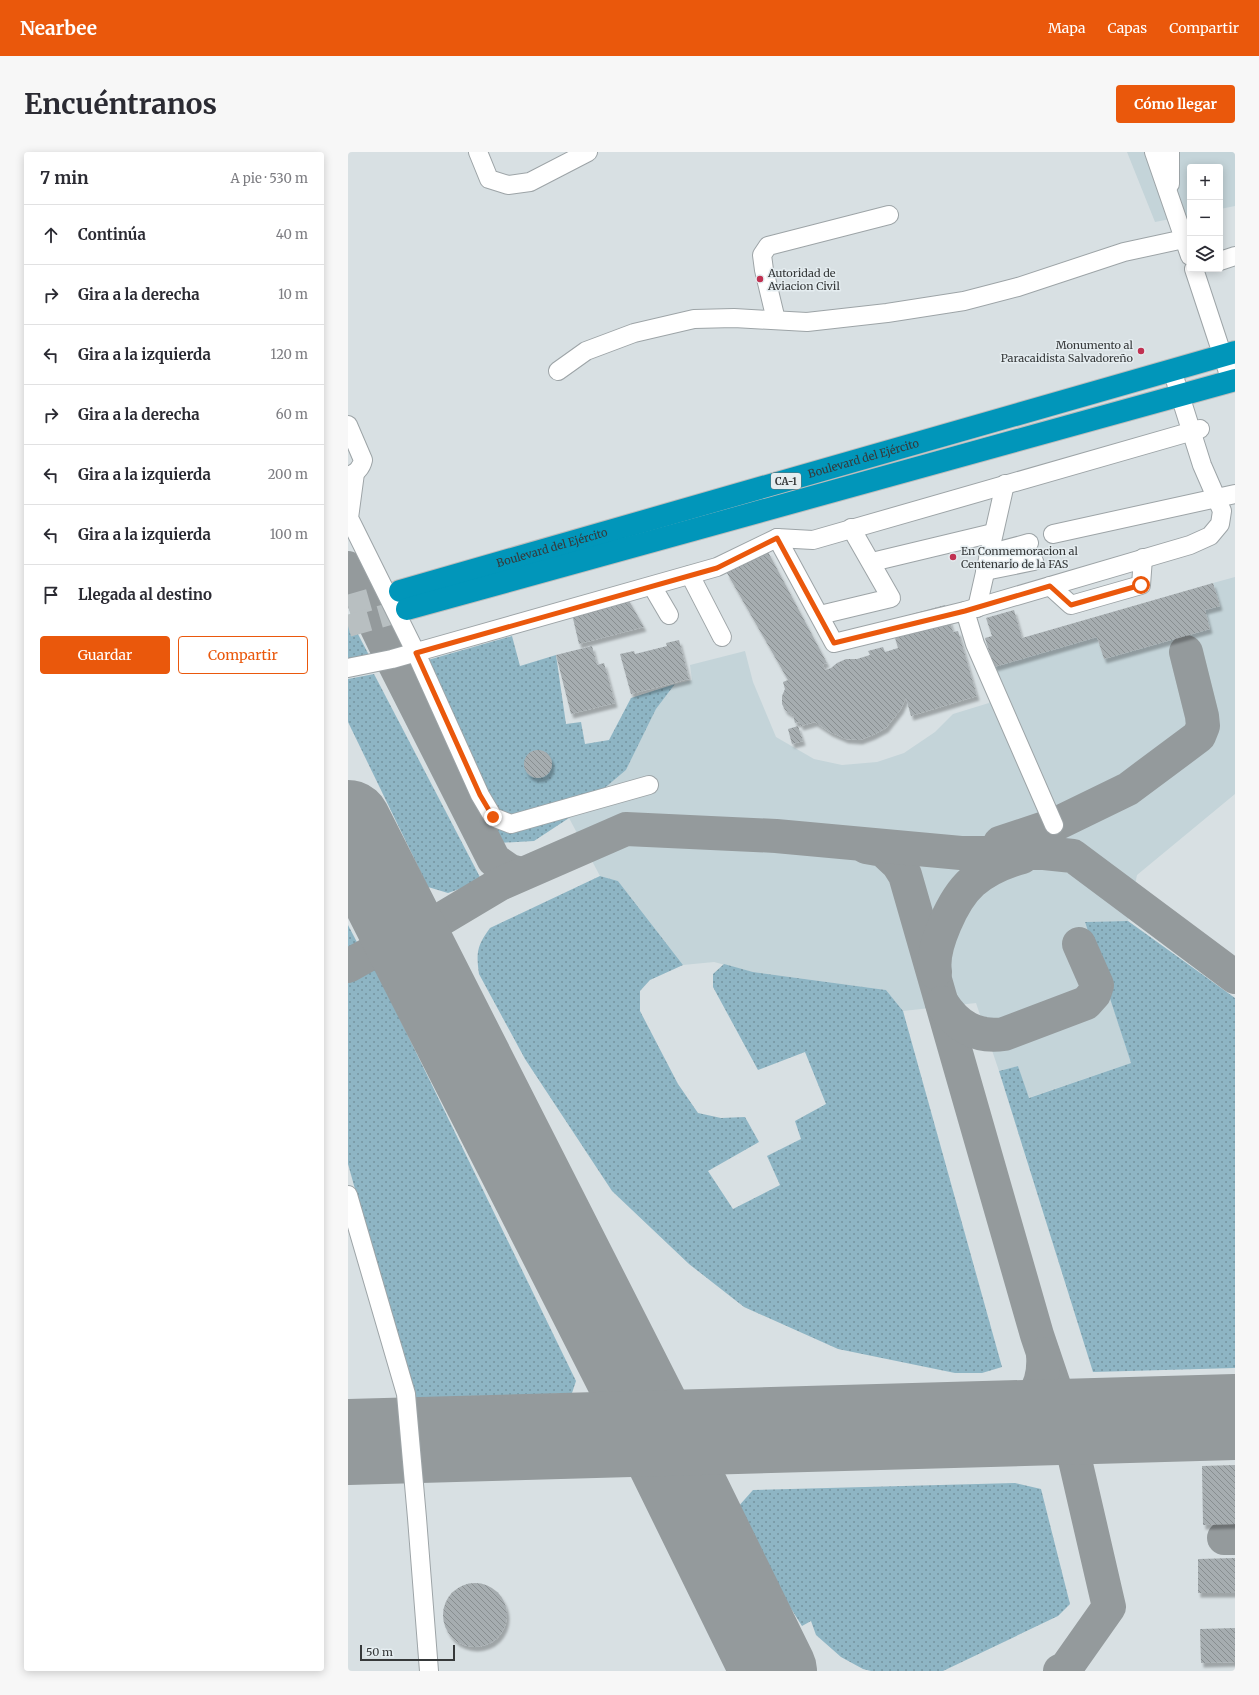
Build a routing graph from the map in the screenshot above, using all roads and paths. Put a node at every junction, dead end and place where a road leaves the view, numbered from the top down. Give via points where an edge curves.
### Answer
1 (478, 152) edge
2 (588, 152) edge
3 (1154, 152) edge
4 (1170, 152) edge
5 (1171, 201) junction
6 (889, 215) dead end
7 (1184, 239) junction
8 (1187, 248) edge
9 (1235, 256) edge
10 (1223, 259) edge
11 (1195, 272) edge
12 (776, 320) junction
13 (1229, 354) edge
14 (1177, 368) junction
15 (558, 371) dead end
16 (1233, 380) edge
17 (1184, 394) junction
18 (348, 425) edge
19 (1196, 431) junction
20 (351, 475) edge
21 (1005, 484) junction
22 (1235, 494) edge
23 (1216, 497) junction
24 (851, 528) junction
25 (993, 533) junction
26 (1053, 534) dead end
27 (777, 538) junction
28 (1029, 543) dead end
29 (988, 554) junction
30 (1144, 558) junction
31 (1034, 561) dead end
32 (872, 562) junction
33 (985, 571) junction
34 (690, 576) junction
35 (652, 586) junction
36 (1050, 586) junction
37 (971, 610) junction
38 (669, 615) dead end
39 (820, 615) junction
40 (722, 637) dead end
41 (416, 653) junction
42 (348, 668) edge
43 (649, 785) dead end
44 (1054, 825) dead end
45 (348, 1195) edge
46 (429, 1671) edge

1 - 2 street via 489,179 508,185 530,182
3 - 5 street
4 - 5 street
5 - 7 street
6 - 12 street via 768,246 762,255
7 - 8 street
7 - 12 street via 1124,252 1018,287 964,301 807,322
9 - 10 street
11 - 13 street
12 - 15 street via 694,319 634,333 586,351
13 - 14 highway, Boulevard del Ejército / CA-1
13 - 16 street
14 - 17 street
14 - 17 highway, Boulevard del Ejército / CA-1 via 403,600
16 - 17 highway, Boulevard del Ejército / CA-1
17 - 19 street
18 - 20 street via 363,460 361,466
19 - 21 street
19 - 23 street via 1209,462
20 - 41 street via 349,518
21 - 24 street
21 - 25 street
22 - 23 street
23 - 26 street
23 - 30 street via 1222,511 1220,524 1210,536 1190,545
24 - 27 street via 813,540
24 - 32 street
25 - 29 street
25 - 32 street
27 - 34 street via 717,568
27 - 39 street
28 - 29 street
29 - 33 street
30 - 36 street
30 - 36 street via 1141,585 1071,605
31 - 33 street
32 - 39 street via 891,598
33 - 37 street
34 - 35 street
34 - 40 street
35 - 38 street
35 - 41 street
36 - 37 street
37 - 39 street via 834,643
37 - 44 street via 975,644
41 - 42 street
41 - 43 street via 480,795 493,817 511,824
45 - 46 street via 406,1394

